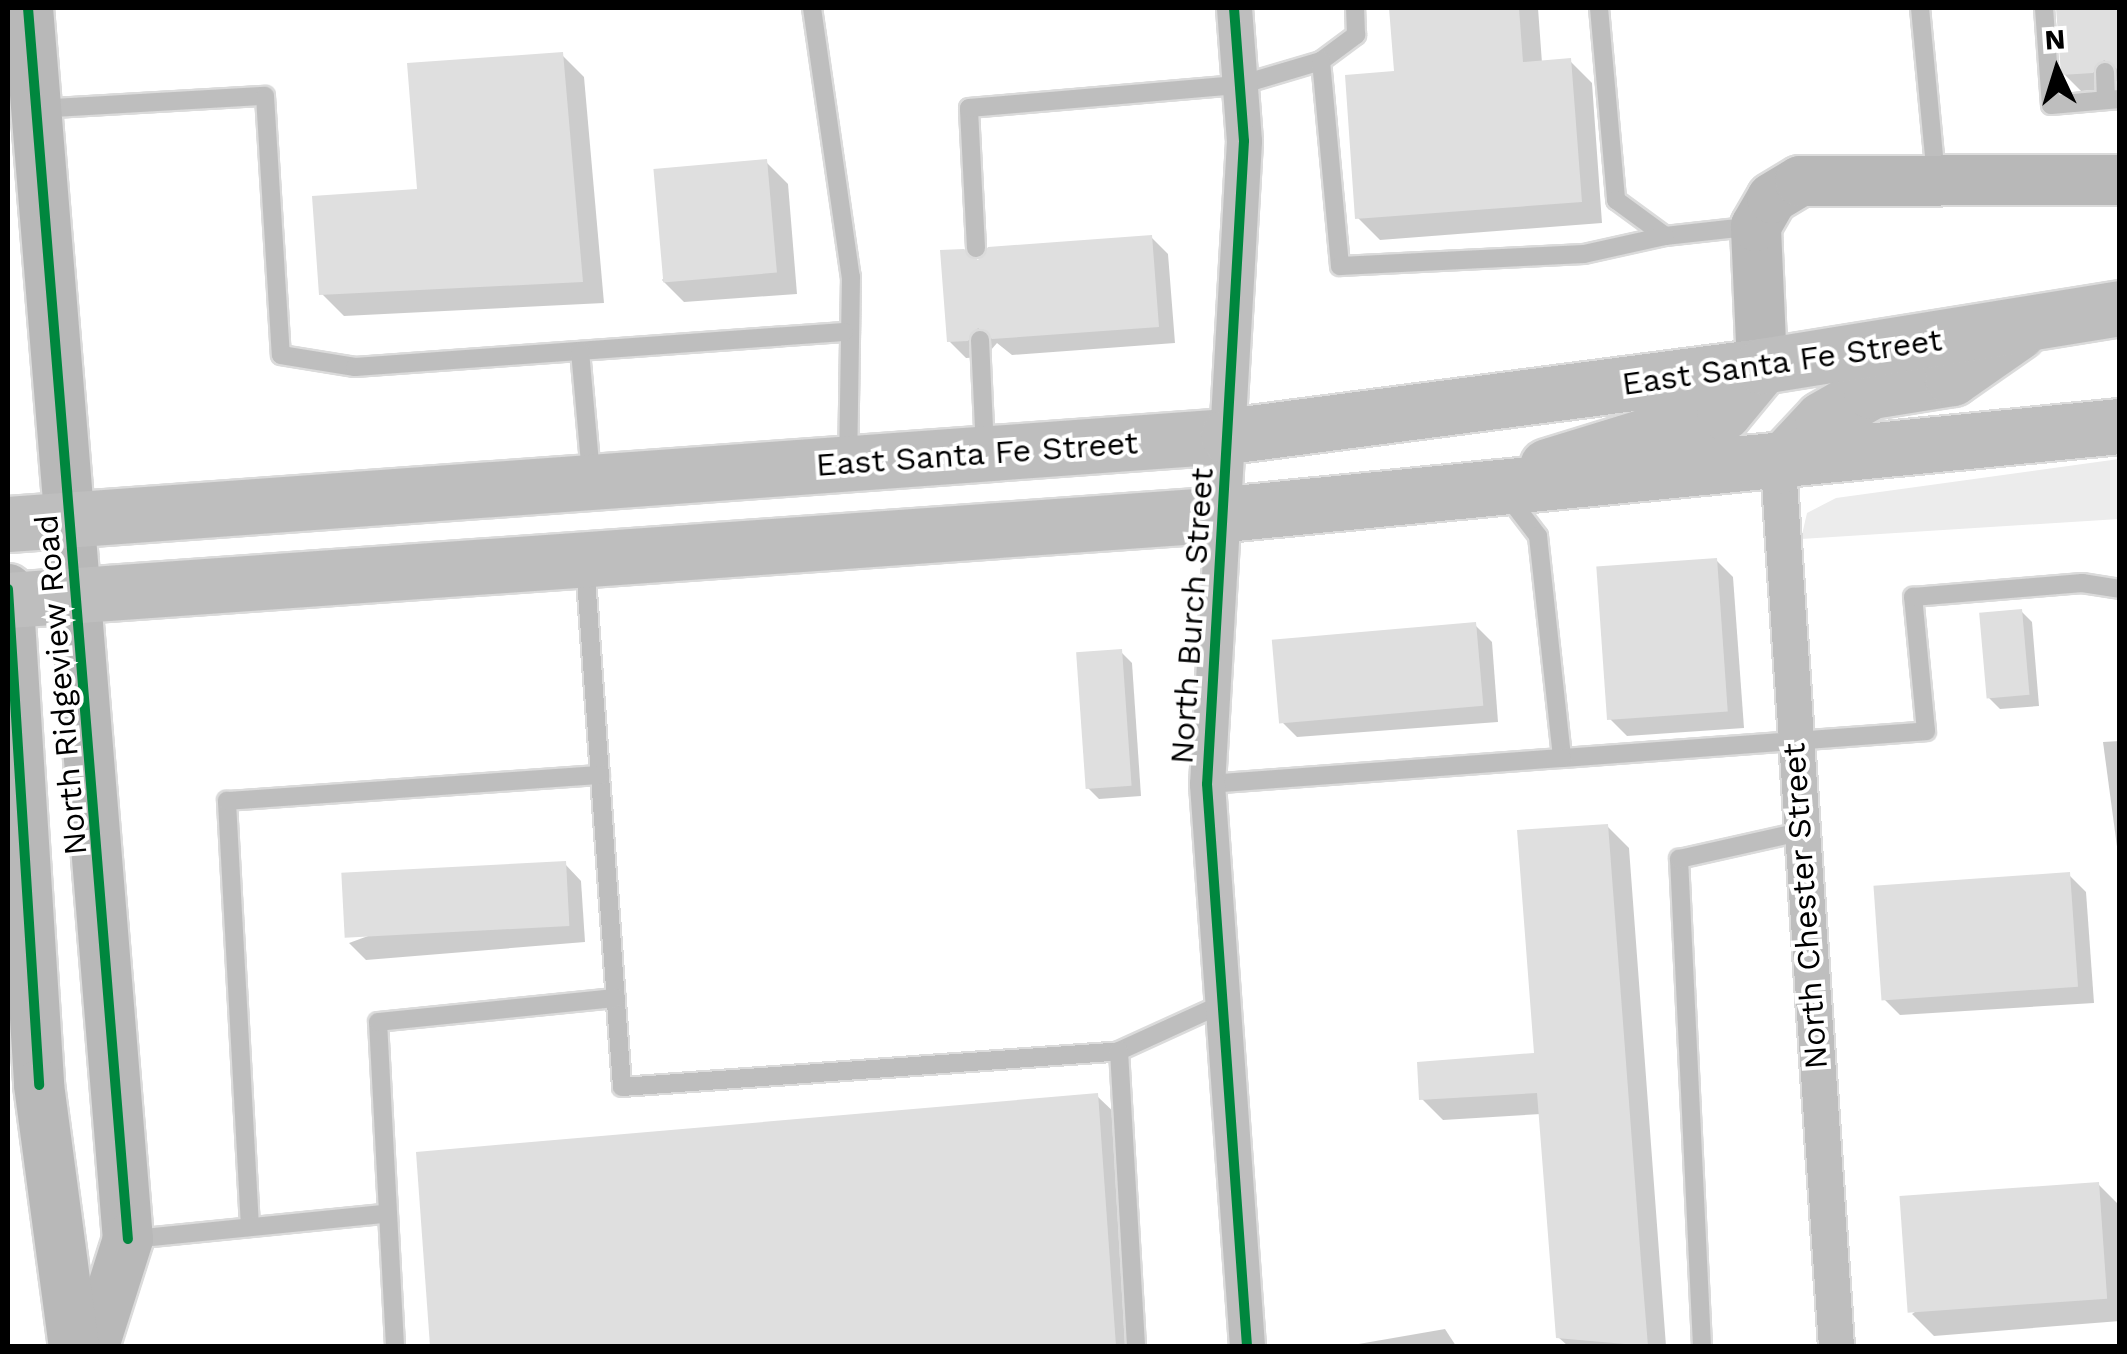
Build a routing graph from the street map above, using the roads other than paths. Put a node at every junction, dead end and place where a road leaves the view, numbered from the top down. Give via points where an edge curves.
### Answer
1 (28, 8) edge
2 (812, 8) edge
3 (1234, 8) edge
4 (1356, 8) edge
5 (1599, 8) edge
6 (1920, 8) edge
7 (2044, 8) edge
8 (1321, 61) junction
9 (2106, 72) dead end
10 (1240, 86) junction
11 (2113, 100) edge
12 (37, 109) junction
13 (1936, 180) junction
14 (2120, 180) edge
15 (1756, 226) junction
16 (1665, 236) junction
17 (976, 248) dead end
18 (2120, 308) edge
19 (2029, 325) junction
20 (844, 332) junction
21 (980, 340) dead end
22 (580, 351) junction
23 (1762, 366) junction
24 (2120, 426) edge
25 (1228, 436) junction
26 (985, 454) junction
27 (848, 464) junction
28 (1778, 466) junction
29 (592, 483) junction
30 (1503, 490) junction
31 (1224, 514) junction
32 (72, 520) junction
33 (8, 524) edge
34 (585, 559) junction
35 (8, 589) edge
36 (2120, 589) edge
37 (81, 597) junction
38 (8, 600) edge
39 (1793, 744) junction
40 (1562, 758) junction
41 (600, 775) junction
42 (1207, 784) junction
43 (1800, 832) junction
44 (616, 998) junction
45 (1222, 1004) junction
46 (1119, 1050) junction
47 (384, 1214) junction
48 (250, 1227) junction
49 (128, 1239) junction
50 (74, 1346) edge
51 (94, 1346) edge
52 (395, 1346) edge
53 (1136, 1346) edge
54 (1247, 1346) edge
55 (1702, 1346) edge
56 (1836, 1346) edge

1 - 12 main road, North Ridgeview Road
2 - 20 lane via 850,277
3 - 10 street, North Burch Street
4 - 8 lane via 1356,35
5 - 16 lane via 1616,200
6 - 13 lane
7 - 11 lane via 2052,105
8 - 10 lane
8 - 16 lane via 1340,266 1584,254
9 - 11 lane
10 - 17 lane via 969,108
10 - 25 street, North Burch Street
12 - 22 lane via 264,96 281,356 355,367
12 - 32 main road, North Ridgeview Road
13 - 14 main road
13 - 15 main road via 1800,181 1772,198
15 - 16 lane
15 - 23 main road
18 - 19 main road, East Santa Fe Street
19 - 23 main road, East Santa Fe Street
19 - 28 main road via 1952,378 1871,391 1822,419
20 - 22 lane
20 - 27 lane
21 - 26 lane
22 - 29 lane
23 - 25 main road, East Santa Fe Street
23 - 30 main road via 1724,412 1683,431 1576,450
24 - 28 main road
25 - 26 main road, East Santa Fe Street
25 - 31 street, North Burch Street
26 - 27 main road, East Santa Fe Street
27 - 29 main road, East Santa Fe Street
28 - 30 main road
28 - 39 street, North Chester Street
29 - 32 main road, East Santa Fe Street
30 - 31 main road
30 - 40 lane via 1538,536
31 - 34 main road
31 - 42 street, North Burch Street
32 - 33 main road, East Santa Fe Street
32 - 37 main road, North Ridgeview Road
34 - 37 main road
34 - 41 lane
35 - 38 main road, North Ridgeview Road
36 - 39 lane via 2082,583 1912,597 1926,731
37 - 38 main road
37 - 49 main road, North Ridgeview Road
38 - 50 main road, North Ridgeview Road via 31,1086
39 - 40 lane
39 - 43 street, North Chester Street
40 - 42 lane
41 - 44 lane
41 - 48 lane via 227,801
42 - 45 street, North Burch Street
43 - 55 lane via 1678,859
43 - 56 street, North Chester Street
44 - 46 lane via 622,1087
44 - 47 lane via 378,1022
45 - 46 lane
45 - 54 street, North Burch Street
46 - 53 lane
47 - 48 lane
47 - 52 lane
48 - 49 lane
49 - 51 main road, North Ridgeview Road

